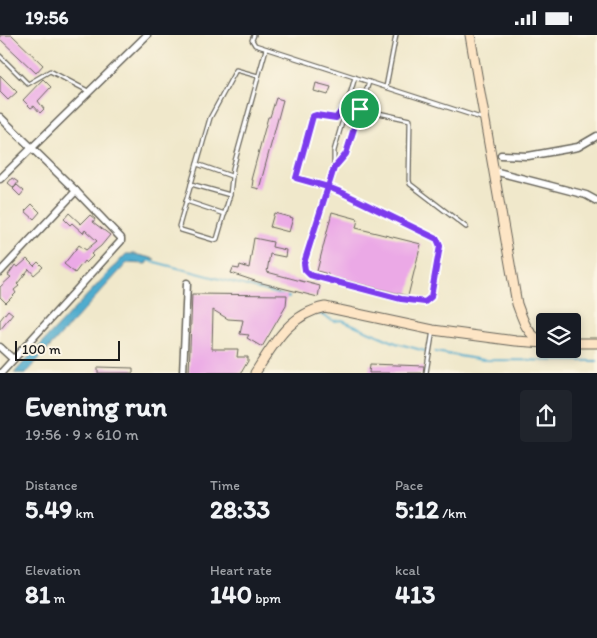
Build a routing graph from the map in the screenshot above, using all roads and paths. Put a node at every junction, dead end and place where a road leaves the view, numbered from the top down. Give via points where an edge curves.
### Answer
1 (147, 35) edge
2 (254, 35) edge
3 (396, 35) edge
4 (470, 35) edge
5 (266, 49) junction
6 (0, 55) edge
7 (258, 76) junction
8 (355, 77) junction
9 (369, 81) junction
10 (386, 87) junction
11 (88, 91) junction
12 (347, 106) junction
13 (360, 109) junction
14 (0, 117) edge
15 (484, 119) junction
16 (597, 136) edge
17 (31, 148) junction
18 (501, 155) dead end
19 (197, 164) junction
20 (334, 168) junction
21 (494, 171) junction
22 (232, 176) junction
23 (0, 179) edge
24 (191, 183) junction
25 (328, 187) junction
26 (76, 191) junction
27 (230, 195) junction
28 (186, 201) junction
29 (597, 201) edge
30 (225, 214) junction
31 (466, 227) dead end
32 (1, 270) edge
33 (187, 283) dead end
34 (433, 330) junction
35 (536, 337) edge
36 (536, 342) edge
37 (581, 343) edge
38 (597, 343) edge
39 (0, 347) edge
40 (14, 359) junction
41 (0, 373) edge
42 (183, 373) edge
43 (254, 373) edge
44 (426, 373) edge

1 - 11 street
2 - 5 lane via 253,43
3 - 10 lane
4 - 15 street
5 - 7 lane
5 - 8 lane
6 - 11 lane via 28,84 50,71
7 - 19 lane via 234,72 210,118
7 - 22 lane
8 - 9 lane
8 - 12 lane
9 - 10 lane
9 - 13 lane
10 - 15 lane
11 - 17 street
12 - 13 lane
12 - 20 lane via 334,151
12 - 25 lane via 337,117 313,116 296,177
13 - 20 lane via 346,154
13 - 31 lane via 410,120 408,181
14 - 17 street
15 - 21 street
16 - 18 street via 578,147 528,156
17 - 23 street
17 - 26 street
19 - 22 lane
19 - 24 lane
20 - 25 lane
21 - 29 street via 586,195
21 - 35 street via 517,304 529,332
22 - 27 lane
24 - 27 lane
24 - 28 lane
25 - 25 lane via 439,241 429,300 422,303 401,299 307,273 304,263
26 - 32 street
26 - 40 street via 120,236 121,241
27 - 30 lane
28 - 30 lane
28 - 30 lane via 181,229 215,240
33 - 42 street
34 - 36 street
34 - 43 street via 337,308 316,308 284,330
34 - 44 lane
37 - 38 street
39 - 40 street
40 - 41 street

